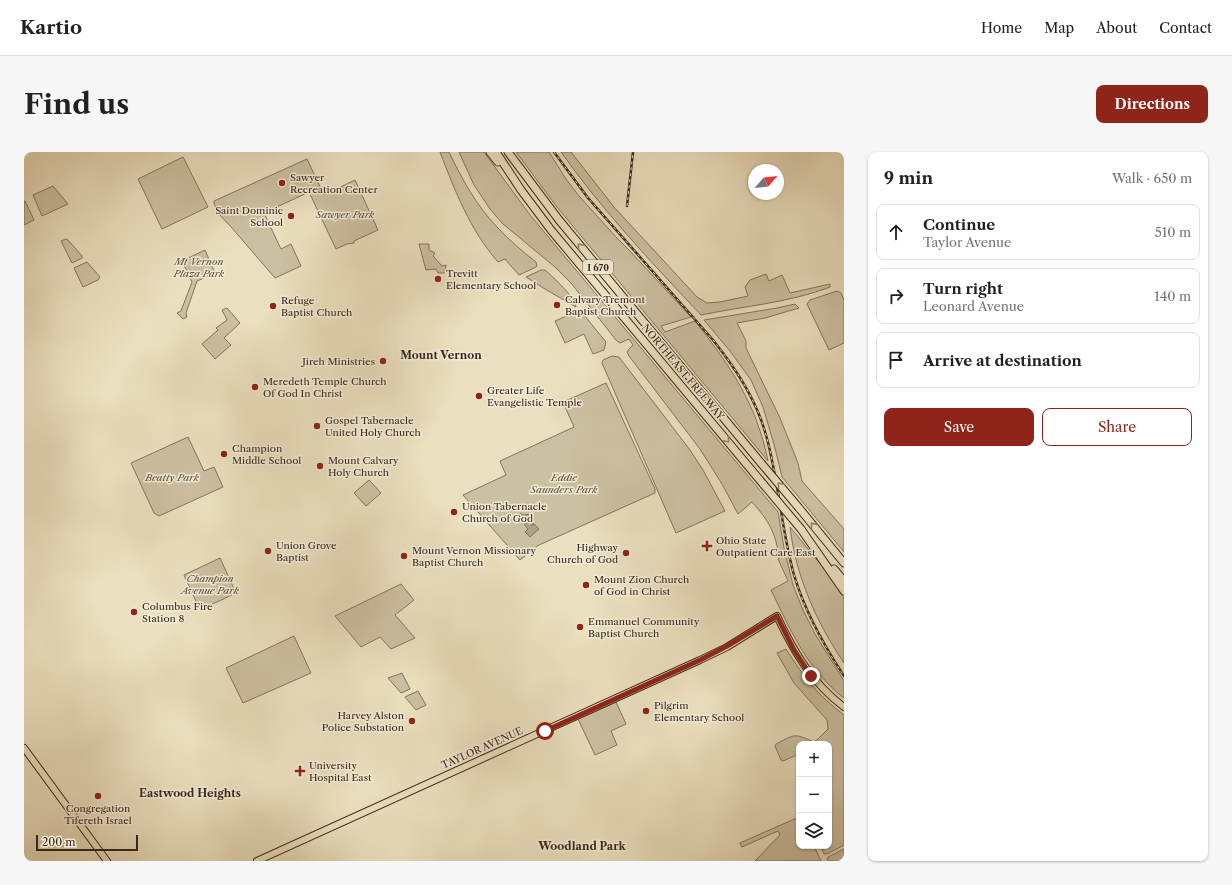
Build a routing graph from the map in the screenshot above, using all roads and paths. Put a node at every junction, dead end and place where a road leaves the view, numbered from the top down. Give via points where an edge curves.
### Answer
1 (490, 152) edge
2 (496, 152) edge
3 (508, 152) edge
4 (521, 190) junction
5 (801, 529) junction
6 (844, 563) edge
7 (844, 581) edge
8 (844, 591) edge
9 (844, 707) edge
10 (24, 748) edge
11 (106, 861) edge
12 (257, 861) edge

1 - 4 highway, I 670
2 - 4 highway, NORTHEAST FREEWAY
6 -> 3 highway, NORTHEAST FREEWAY / I 670, bridge via 559,220
4 -> 5 highway, NORTHEAST FREEWAY / I 670, bridge via 578,263
5 - 7 highway, NORTHEAST FREEWAY / I 670
5 - 8 highway
9 - 12 main road, TAYLOR AVENUE via 811,676 777,616 700,660
10 - 11 main road

